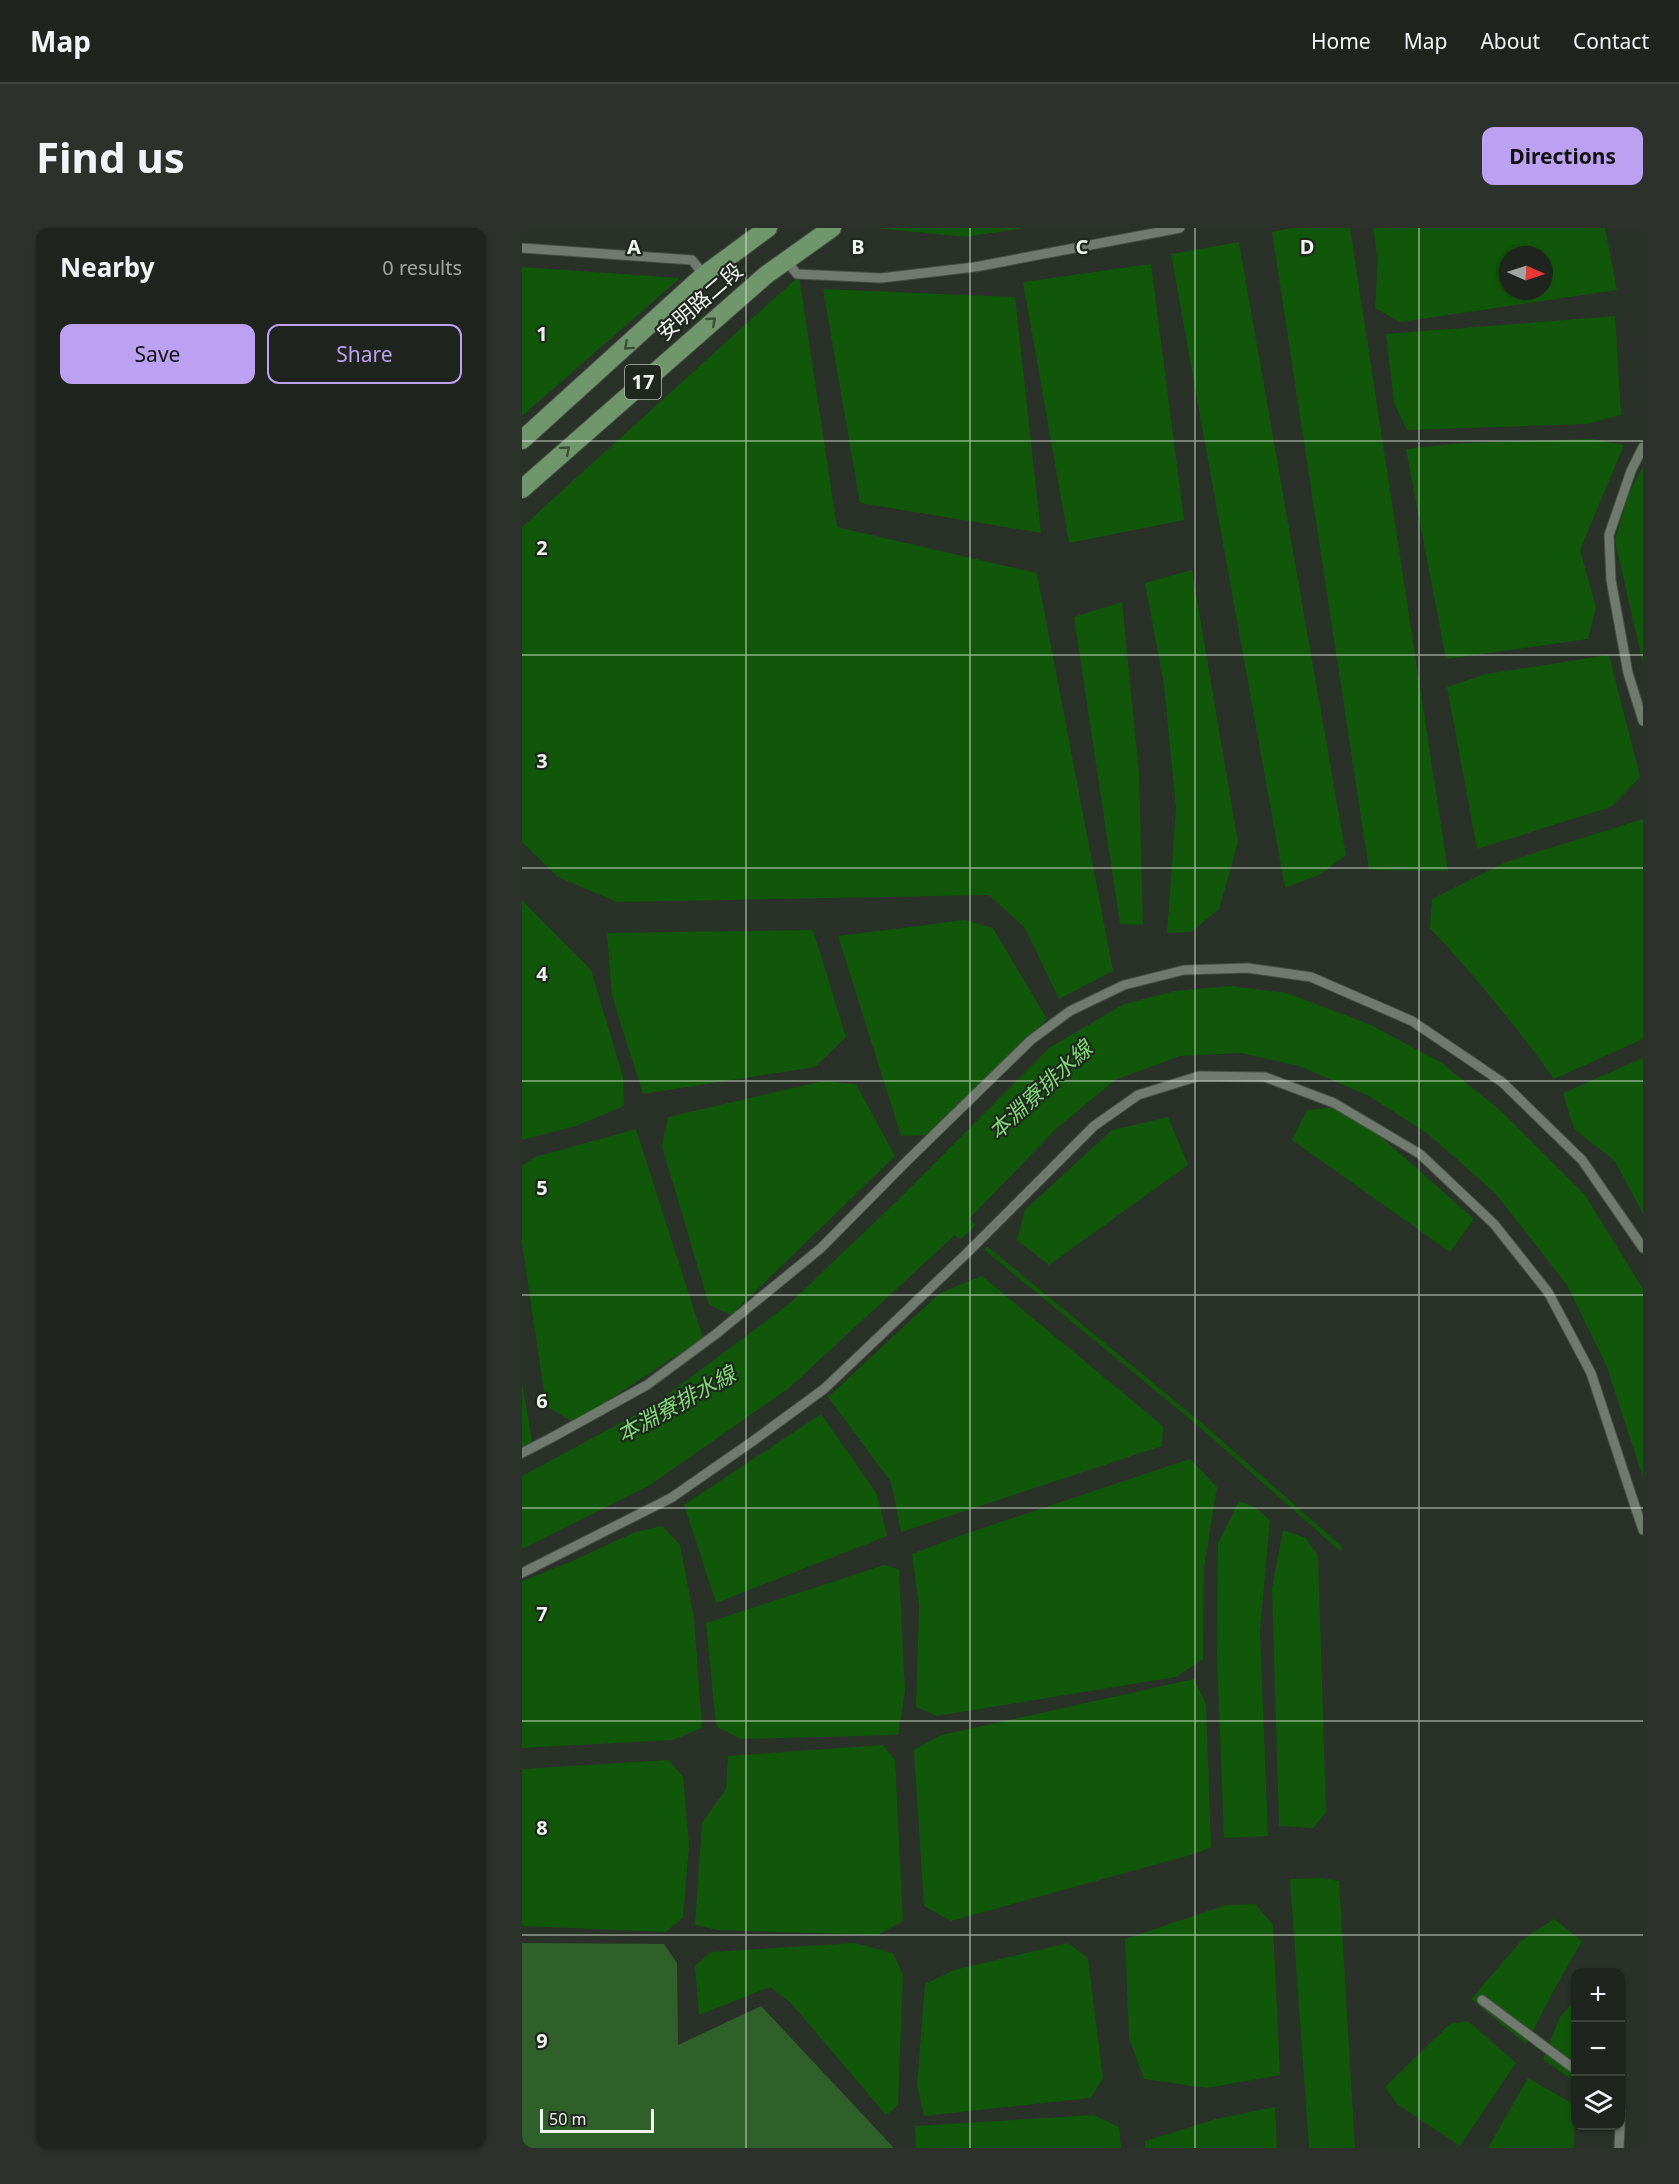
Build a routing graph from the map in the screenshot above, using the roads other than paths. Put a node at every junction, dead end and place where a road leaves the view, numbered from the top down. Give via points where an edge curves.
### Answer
1 (768, 228) edge
2 (832, 228) edge
3 (1180, 228) edge
4 (522, 248) edge
5 (791, 267) junction
6 (711, 270) junction
7 (522, 441) edge
8 (1643, 447) edge
9 (522, 489) edge
10 (1643, 721) edge
11 (1643, 1248) edge
12 (522, 1452) edge
13 (1643, 1530) edge
14 (522, 1573) edge
15 (1482, 2000) dead end
16 (1571, 2067) edge
17 (1620, 2130) edge
18 (1618, 2148) edge

1 - 6 main road, 安明路二段 / 17
2 - 5 main road, 安明路二段 / 17
3 - 5 lane via 975,267 893,277
4 - 6 lane via 692,260
9 -> 5 main road, 安明路二段 / 17 via 765,275
6 -> 7 main road, 安明路二段 / 17
8 - 10 lane via 1609,535 1613,591 1628,673
11 - 12 lane via 1582,1160 1502,1082 1412,1021 1311,977 1248,968 1184,970 1124,985 1070,1011 1031,1040 821,1248 725,1327 648,1385
13 - 14 lane via 1591,1373 1548,1292 1494,1224 1420,1154 1334,1102 1265,1077 1199,1076 1138,1095 1094,1126 824,1389 671,1498
15 - 16 lane
17 - 18 lane

